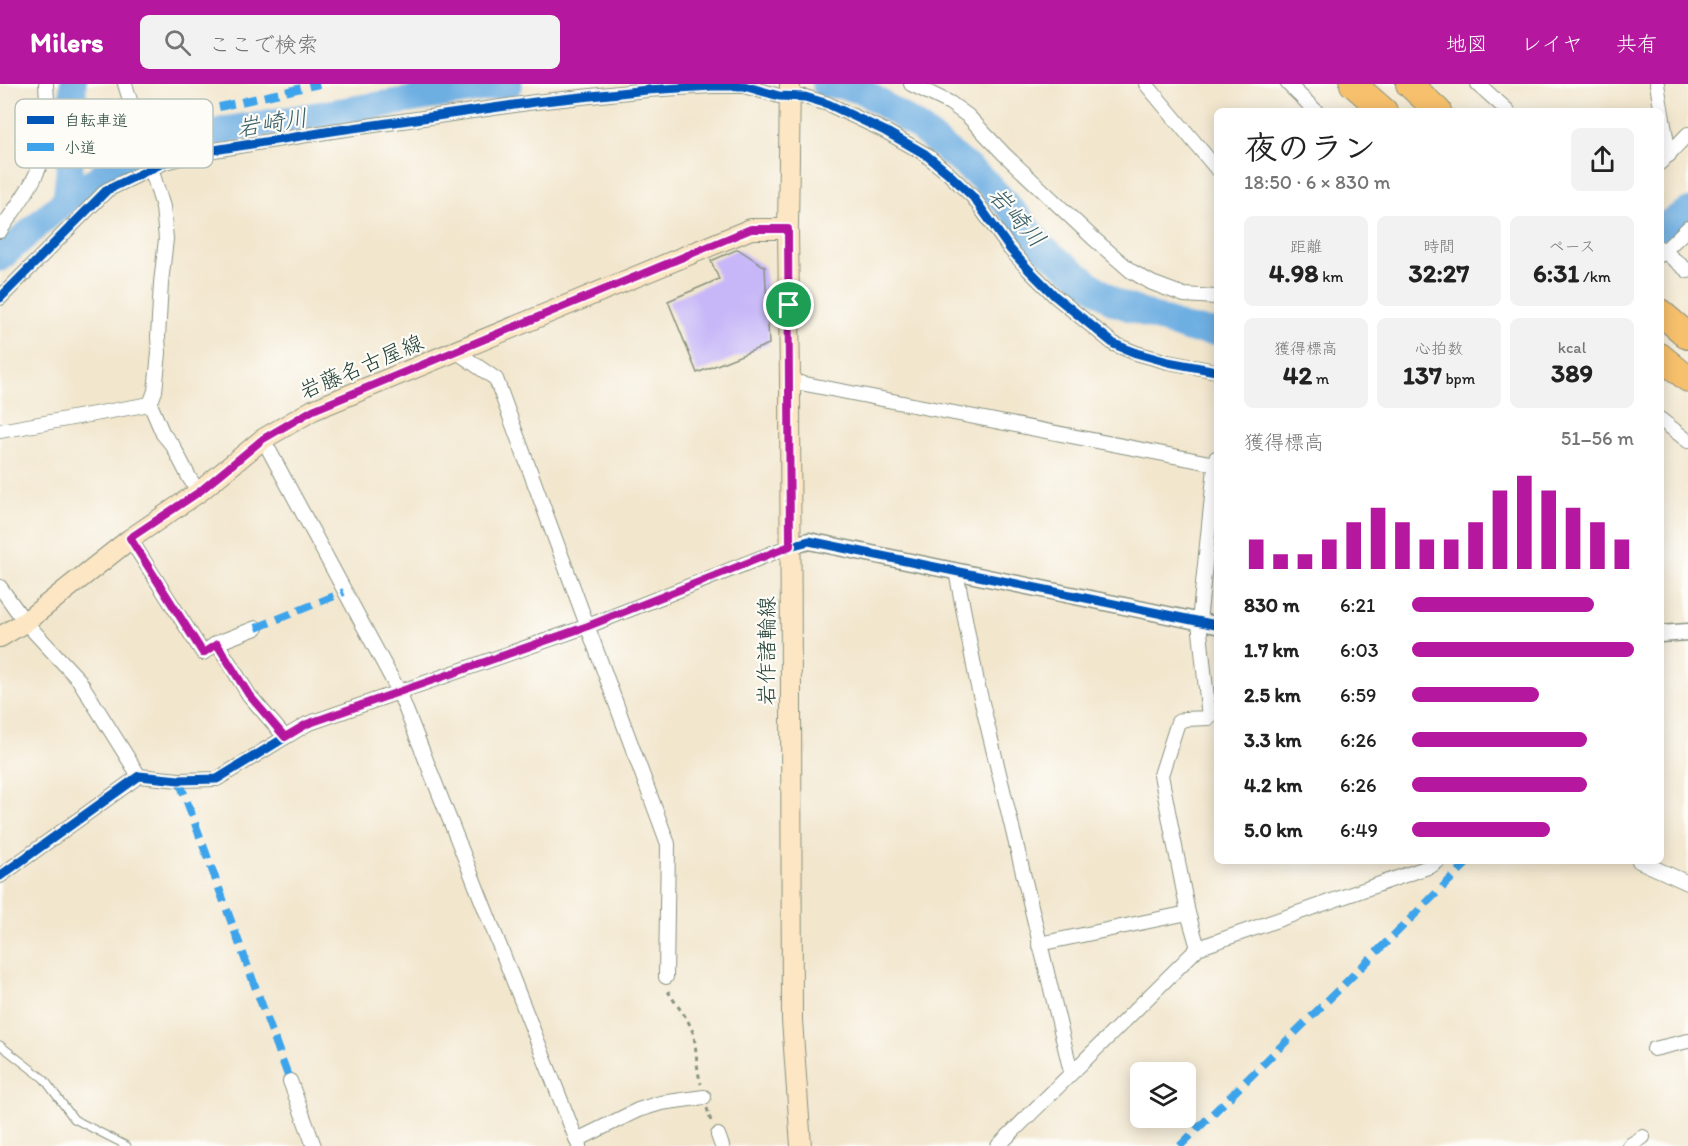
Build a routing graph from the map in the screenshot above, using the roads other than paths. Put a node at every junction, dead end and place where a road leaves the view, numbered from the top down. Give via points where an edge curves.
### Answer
1 (46, 84) edge
2 (125, 84) edge
3 (911, 84) edge
4 (1146, 84) edge
5 (1288, 84) edge
6 (1353, 84) edge
7 (1360, 84) edge
8 (1409, 84) edge
9 (1478, 84) edge
10 (1657, 84) edge
11 (790, 90) edge
12 (47, 99) edge
13 (130, 99) edge
14 (1313, 108) edge
15 (1382, 108) edge
16 (1383, 108) edge
17 (1435, 108) edge
18 (1505, 108) edge
19 (1660, 108) edge
20 (1688, 134) edge
21 (213, 150) edge
22 (1665, 159) edge
23 (1214, 166) edge
24 (39, 168) edge
25 (145, 168) edge
26 (151, 168) edge
27 (1688, 228) edge
28 (788, 229) junction
29 (0, 231) edge
30 (1664, 249) edge
31 (1664, 253) edge
32 (1688, 272) edge
33 (1214, 297) edge
34 (0, 298) edge
35 (457, 352) junction
36 (1664, 359) edge
37 (1214, 371) edge
38 (1688, 379) edge
39 (790, 381) junction
40 (150, 404) junction
41 (1664, 422) edge
42 (0, 431) edge
43 (263, 439) junction
44 (1688, 441) edge
45 (1214, 461) edge
46 (1214, 480) edge
47 (199, 492) junction
48 (130, 538) junction
49 (790, 546) junction
50 (956, 571) junction
51 (0, 587) edge
52 (25, 622) junction
53 (1199, 622) junction
54 (1214, 625) edge
55 (588, 626) junction
56 (256, 628) dead end
57 (1688, 632) edge
58 (1664, 634) edge
59 (0, 637) edge
60 (217, 644) junction
61 (399, 692) junction
62 (285, 737) junction
63 (139, 776) junction
64 (1434, 864) edge
65 (1646, 864) edge
66 (0, 876) edge
67 (1688, 882) edge
68 (1188, 913) junction
69 (1039, 944) junction
70 (1198, 948) junction
71 (666, 977) road end
72 (1688, 1041) edge
73 (0, 1045) edge
74 (1654, 1049) dead end
75 (1071, 1072) junction
76 (290, 1081) dead end
77 (704, 1097) road end
78 (1643, 1137) dead end
79 (578, 1143) edge
80 (128, 1146) edge
81 (314, 1146) edge
82 (801, 1146) edge
83 (998, 1146) edge
84 (1629, 1146) edge

1 - 12 street
2 - 13 street
3 - 33 street via 968,116 1131,271 1184,296
4 - 23 street
5 - 14 street
6 - 15 highway
7 - 16 highway
8 - 17 highway
9 - 18 street
10 - 19 street
11 - 21 street via 779,96 744,86 648,90 535,102
11 - 28 main road, 岩作諸輪線
11 - 37 street via 885,131 948,172 973,197 1035,276 1114,344 1168,362
20 - 22 street
24 - 29 street
25 - 34 street via 107,190
26 - 40 street via 163,207 166,239 160,284 159,353
27 - 30 street
28 - 35 main road, 岩藤名古屋線 via 751,229
28 - 39 main road, 岩作諸輪線
31 - 32 street
35 - 43 main road, 岩藤名古屋線 via 313,410
35 - 55 street via 496,379
36 - 38 highway
39 - 45 street
39 - 49 main road, 岩作諸輪線
40 - 42 street
40 - 47 street via 163,434
41 - 44 street
43 - 47 main road, 岩藤名古屋線
43 - 61 street
46 - 53 street
47 - 48 main road, 岩藤名古屋線
48 - 52 main road, 岩藤名古屋線
48 - 60 street via 203,653
49 - 50 street via 809,541
49 - 55 street
49 - 82 main road, 岩作諸輪線 via 792,1020
50 - 53 street
50 - 69 street via 977,682
51 - 52 street
52 - 59 main road, 岩藤名古屋線
52 - 63 street via 80,680
53 - 54 street
53 - 68 street via 1209,718 1178,722 1161,775
55 - 61 street
55 - 71 street via 668,844
56 - 60 street
57 - 58 street
60 - 62 street via 249,695
61 - 62 street via 307,724
61 - 79 street
62 - 63 street via 217,779
63 - 66 street
64 - 70 street
65 - 67 street
68 - 69 street
68 - 70 street
69 - 75 street
70 - 75 street
72 - 74 street
73 - 80 lane via 44,1079 74,1119
75 - 83 street
76 - 81 street
77 - 79 street via 638,1110
78 - 84 street

